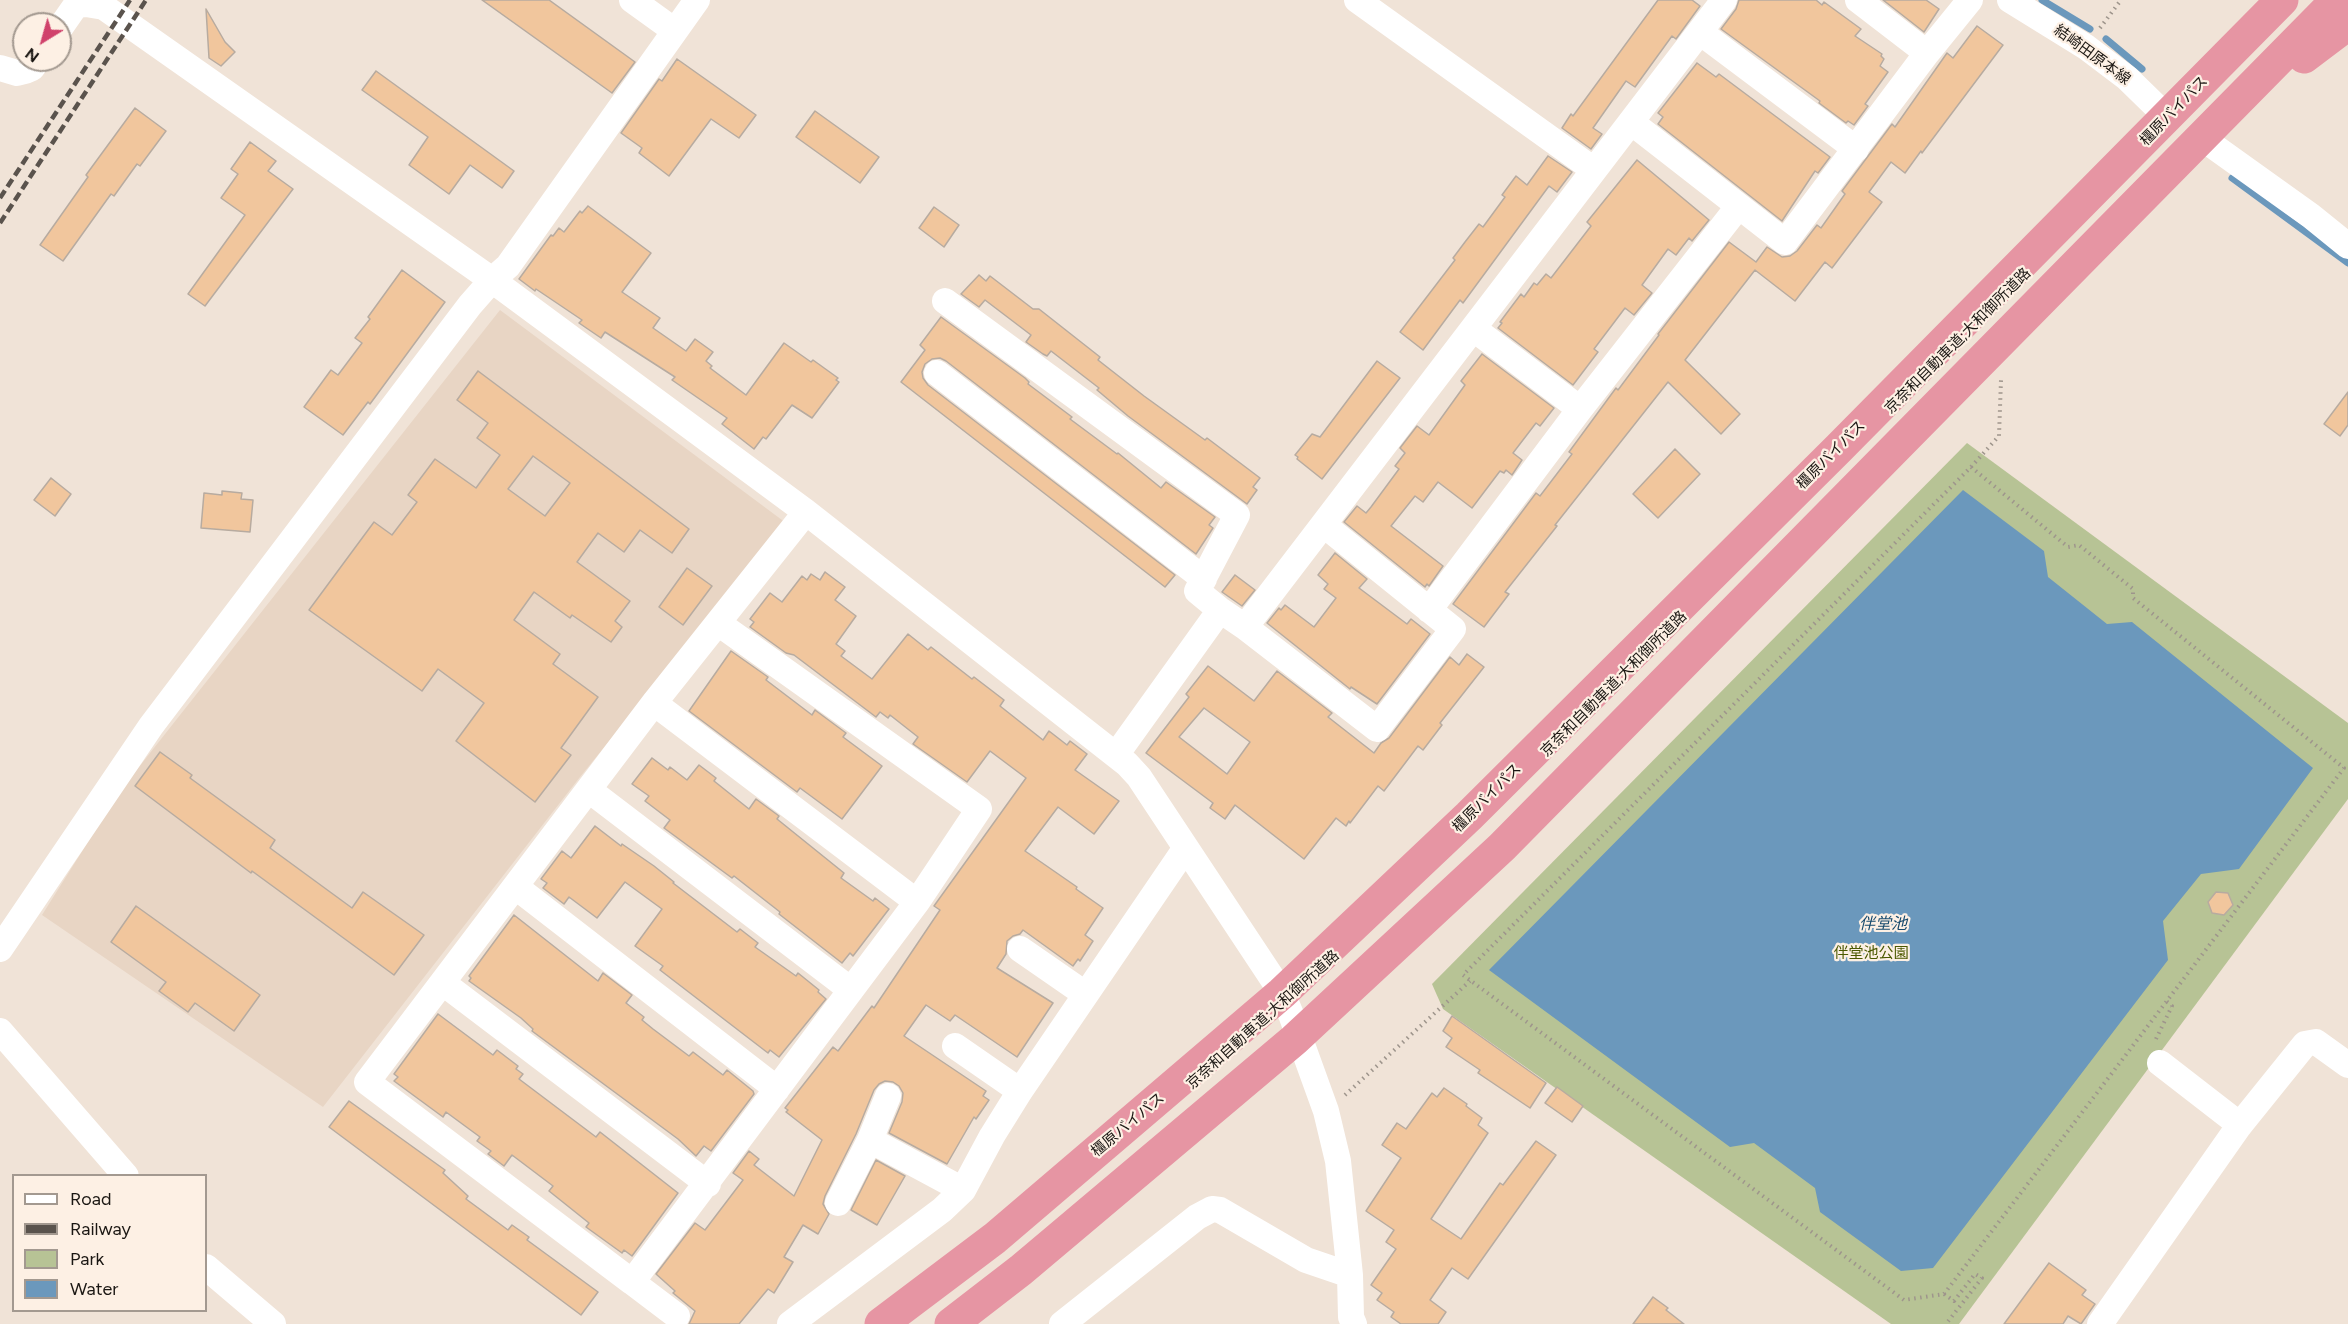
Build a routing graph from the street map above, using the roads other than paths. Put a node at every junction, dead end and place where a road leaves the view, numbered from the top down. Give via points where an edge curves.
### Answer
1 (632, 0) edge
2 (697, 0) edge
3 (1357, 0) edge
4 (1724, 0) edge
5 (1858, 0) edge
6 (1970, 0) edge
7 (2010, 0) edge
8 (2269, 0) edge
9 (2282, 0) edge
10 (2294, 0) edge
11 (2337, 0) edge
12 (79, 2) edge
13 (2348, 2) edge
14 (2348, 24) edge
15 (675, 31) junction
16 (1700, 32) junction
17 (2238, 44) junction
18 (1927, 53) junction
19 (2267, 84) junction
20 (2168, 118) junction
21 (1631, 122) junction
22 (2209, 143) junction
23 (1856, 149) junction
24 (1594, 170) junction
25 (1738, 207) junction
26 (2348, 246) edge
27 (492, 280) junction
28 (945, 301) dead end
29 (1474, 329) junction
30 (937, 373) dead end
31 (1580, 409) junction
32 (806, 512) junction
33 (1324, 525) junction
34 (1204, 579) junction
35 (1220, 610) junction
36 (1429, 610) junction
37 (718, 623) junction
38 (1245, 627) junction
39 (654, 703) junction
40 (1116, 755) junction
41 (589, 790) junction
42 (1185, 849) junction
43 (516, 887) junction
44 (917, 902) junction
45 (0, 949) edge
46 (1020, 949) dead end
47 (443, 983) junction
48 (851, 990) junction
49 (1282, 993) junction
50 (1085, 994) junction
51 (0, 1031) edge
52 (1301, 1044) junction
53 (955, 1046) dead end
54 (2157, 1054) road end
55 (2348, 1065) edge
56 (777, 1089) junction
57 (1020, 1091) junction
58 (888, 1096) dead end
59 (2240, 1125) junction
60 (870, 1140) junction
61 (124, 1174) edge
62 (708, 1184) junction
63 (963, 1190) junction
64 (838, 1203) dead end
65 (207, 1268) edge
66 (1350, 1275) junction
67 (632, 1282) junction
68 (677, 1316) dead end
69 (273, 1324) edge
70 (790, 1324) edge
71 (881, 1324) edge
72 (895, 1324) edge
73 (951, 1324) edge
74 (963, 1324) edge
75 (1062, 1324) edge
76 (1354, 1324) edge
77 (2100, 1324) edge

1 - 15 street
2 - 15 street
3 - 24 street
4 - 16 street
5 - 18 street
6 - 18 street
7 - 20 street, 結崎田原本線 via 2086,47 2127,78
8 - 17 highway
9 - 17 highway, 橿原バイパス
10 - 72 highway, 京奈和自動車道;大和御所道路 via 1837,464 1273,1016 999,1244
11 - 73 highway, 京奈和自動車道;大和御所道路 via 1502,847 1294,1040 1021,1270
12 - 27 street via 104,7
13 - 19 highway
14 - 19 highway
15 - 27 street via 508,266
16 - 21 street
16 - 23 street
17 - 20 highway, 橿原バイパス
18 - 23 street
19 - 22 highway
20 - 49 highway, 橿原バイパス via 1469,816
21 - 24 street
21 - 25 street
22 - 26 street
22 - 52 highway via 1505,854
23 - 25 street via 1785,242
24 - 29 street
25 - 31 street
27 - 32 street
27 - 45 street via 151,726
28 - 34 street via 1238,515
29 - 31 street
29 - 33 street
30 - 34 street
31 - 36 street
32 - 37 street
32 - 40 street
33 - 36 street
33 - 38 street
34 - 35 street via 1197,591
35 - 38 street
35 - 40 street
36 - 38 street via 1453,629 1377,729
37 - 39 street
37 - 44 street via 979,809
39 - 41 street
39 - 44 street
40 - 42 street via 1139,777
41 - 43 street
41 - 48 street
42 - 49 street
42 - 50 street
43 - 47 street
43 - 56 street
44 - 48 street
46 - 50 street
47 - 62 street
47 - 67 street via 367,1082
48 - 56 street
49 - 52 street
49 - 71 highway, 橿原バイパス via 995,1238
50 - 57 street
51 - 61 street
52 - 66 street via 1326,1111 1338,1161
52 - 74 highway
53 - 57 street
54 - 59 street
55 - 59 street via 2316,1042 2305,1044
56 - 62 street
57 - 63 street
58 - 60 street
59 - 77 street
60 - 63 street
60 - 64 street
62 - 67 street
63 - 70 street
65 - 69 street
66 - 75 street via 1306,1260 1212,1209 1197,1216
66 - 76 street
67 - 68 street

